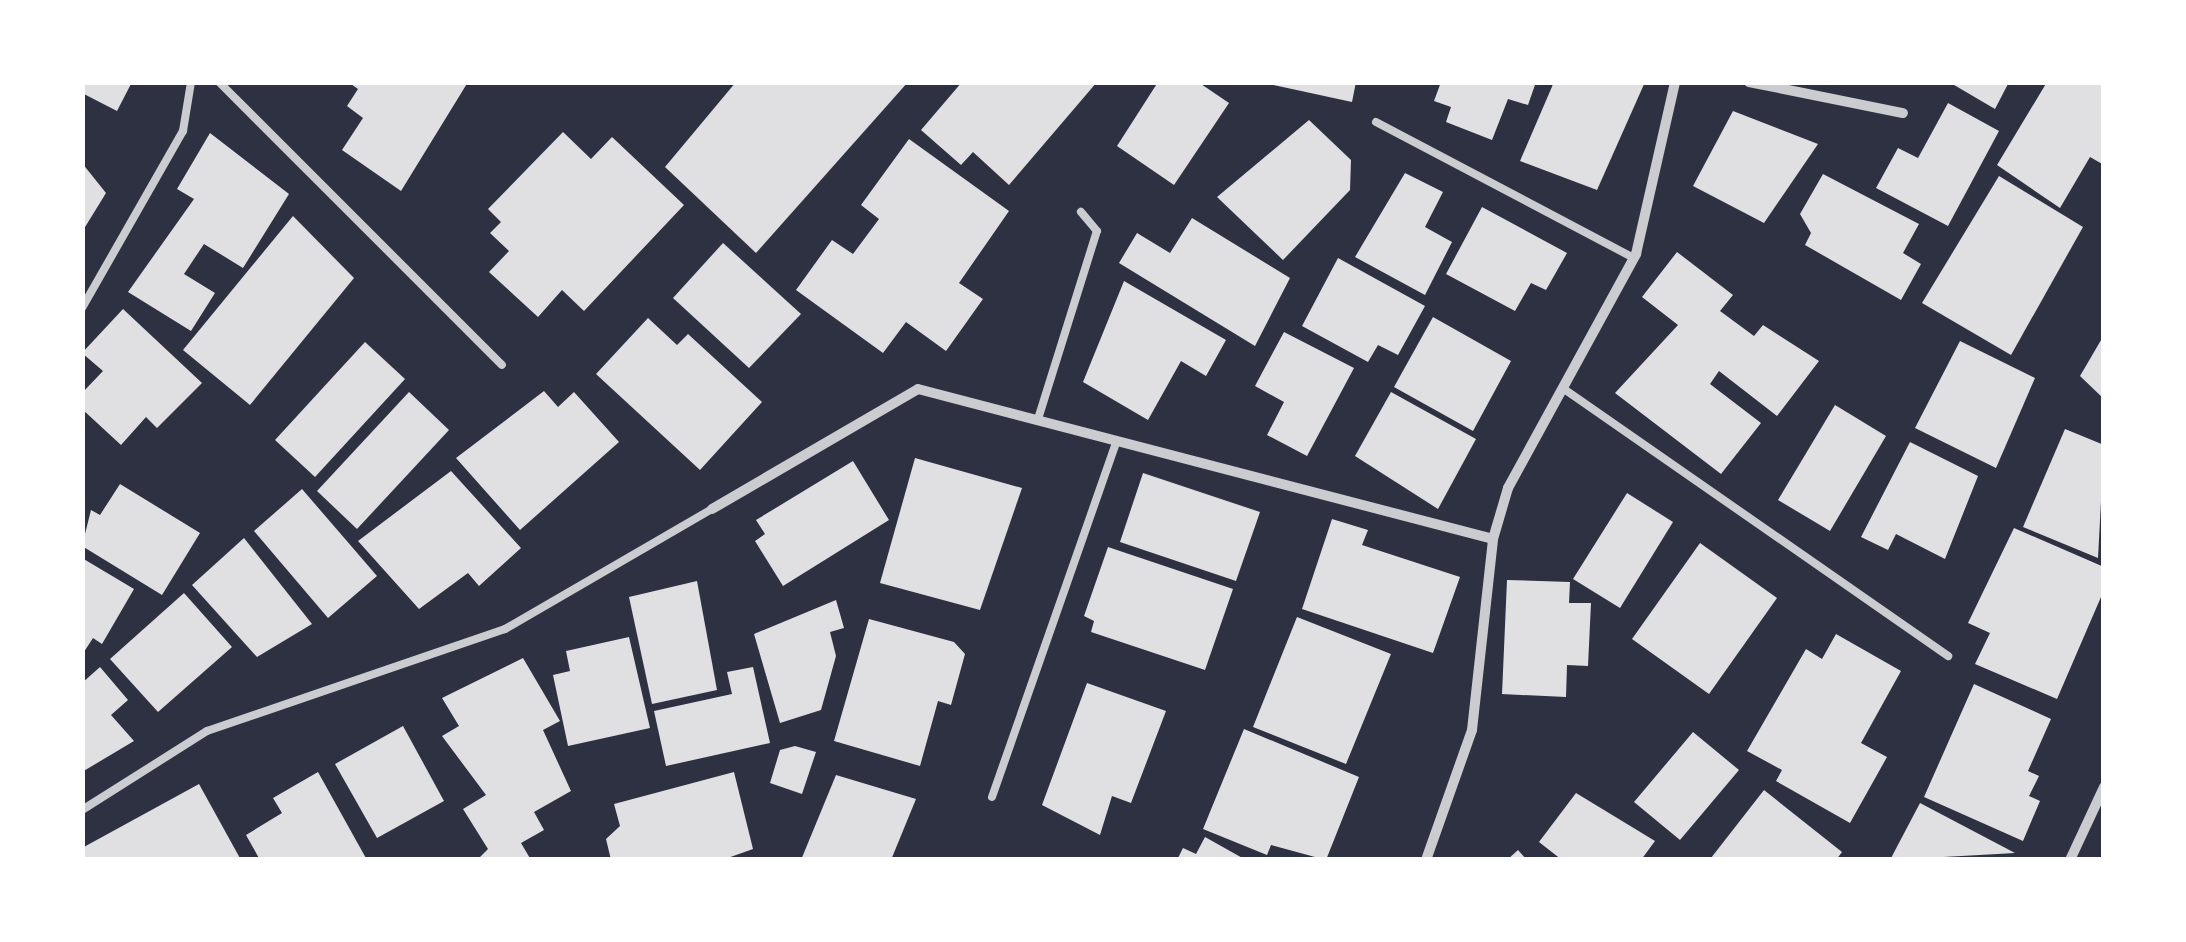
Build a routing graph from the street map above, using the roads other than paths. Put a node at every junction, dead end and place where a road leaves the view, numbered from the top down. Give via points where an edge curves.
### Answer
1 (191, 82) edge
2 (219, 82) edge
3 (1675, 82) edge
4 (1749, 82) edge
5 (1903, 113) dead end
6 (1376, 122) dead end
7 (1080, 212) dead end
8 (1634, 258) junction
9 (82, 308) edge
10 (502, 366) dead end
11 (1564, 389) junction
12 (1038, 420) junction
13 (1118, 441) junction
14 (712, 509) joint
15 (1493, 539) junction
16 (1948, 656) dead end
17 (2104, 787) edge
18 (992, 797) dead end
19 (82, 810) edge
20 (1426, 860) edge
21 (2070, 860) edge

1 - 9 lane via 183,131
2 - 10 lane
3 - 8 street
4 - 5 street
6 - 8 lane
7 - 12 lane via 1097,231
8 - 11 street
11 - 15 street via 1508,488
11 - 16 lane
12 - 13 street
12 - 14 street via 918,389
13 - 15 street
13 - 18 lane
14 - 19 lane via 505,629 207,731
15 - 20 street via 1472,730
17 - 21 street

